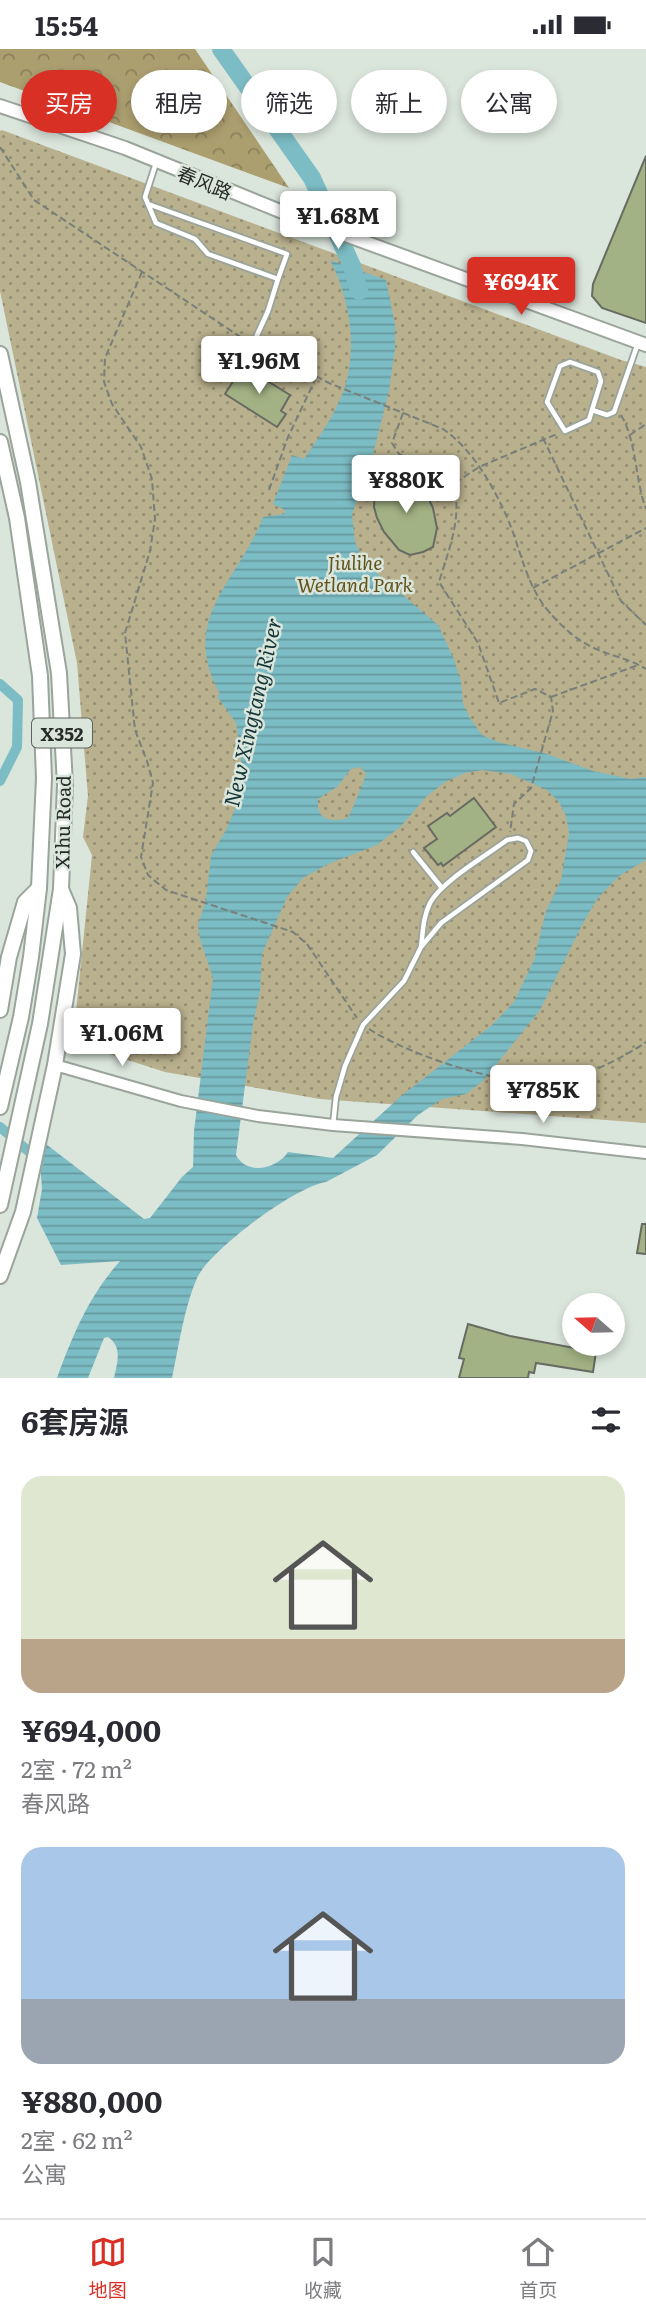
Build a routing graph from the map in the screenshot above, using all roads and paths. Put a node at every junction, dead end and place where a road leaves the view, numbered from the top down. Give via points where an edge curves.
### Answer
1 (0, 106) edge
2 (0, 147) edge
3 (157, 162) junction
4 (148, 204) junction
5 (142, 272) junction
6 (278, 279) junction
7 (253, 344) junction
8 (642, 344) edge
9 (0, 354) edge
10 (316, 377) junction
11 (592, 409) junction
12 (614, 412) junction
13 (403, 413) junction
14 (646, 423) edge
15 (565, 431) junction
16 (629, 436) junction
17 (543, 438) junction
18 (0, 442) edge
19 (479, 467) junction
20 (454, 484) junction
21 (269, 490) dead end
22 (646, 509) edge
23 (646, 528) edge
24 (598, 553) junction
25 (532, 589) junction
26 (646, 625) edge
27 (639, 664) junction
28 (646, 669) edge
29 (551, 697) junction
30 (507, 840) junction
31 (413, 852) dead end
32 (39, 888) junction
33 (442, 888) junction
34 (61, 889) junction
35 (421, 947) junction
36 (0, 1010) edge
37 (363, 1025) junction
38 (646, 1042) edge
39 (55, 1065) junction
40 (1, 1103) edge
41 (333, 1125) junction
42 (646, 1153) edge
43 (1, 1201) edge
44 (0, 1276) edge

1 - 3 main road, 春风路
2 - 5 path via 34,200
3 - 4 lane via 145,197
3 - 8 main road, 春风路
4 - 6 lane via 156,223 195,239 208,254
4 - 6 lane via 287,254
5 - 7 path
5 - 37 path via 106,358 104,382 112,404 141,447 152,479 155,519 150,551 125,632 135,730 153,783 141,857 149,875 166,890 293,932 307,944
6 - 7 lane
7 - 10 path
8 - 12 lane
9 - 34 main road, Xihu Road / X352 via 28,482 59,673 65,785
10 - 13 path
10 - 21 path
11 - 12 lane via 607,415
11 - 15 lane via 589,420
11 - 15 lane via 601,381 598,372 570,362 560,366 547,402
12 - 16 path via 622,416
13 - 19 path via 457,438
13 - 20 path via 392,443 399,454
14 - 16 path
15 - 17 path
16 - 22 path
17 - 19 path
17 - 24 path
18 - 32 main road, Xihu Road / X352 via 18,518 40,676 44,778
19 - 20 path
19 - 25 path via 506,515
20 - 29 path via 456,526 439,582 478,643 499,703 535,689
23 - 24 path
24 - 25 path
24 - 26 path via 621,601
25 - 27 path via 573,637
27 - 28 path
27 - 29 path
29 - 30 path via 553,711 531,788 514,804
30 - 33 lane
30 - 35 lane via 526,841 531,851 528,860 441,923
31 - 33 lane
32 - 36 main road via 25,902
32 - 40 main road, Xihu Road / X352 via 21,1017
33 - 35 lane via 424,921
34 - 39 main road via 69,908 73,954
34 - 43 main road, Xihu Road / X352 via 40,1024
35 - 37 lane via 404,981
37 - 38 path via 387,1041 432,1058 521,1082 555,1083 590,1072
37 - 41 lane via 345,1066
39 - 41 street via 181,1101
39 - 44 main road via 23,1212
41 - 42 street

